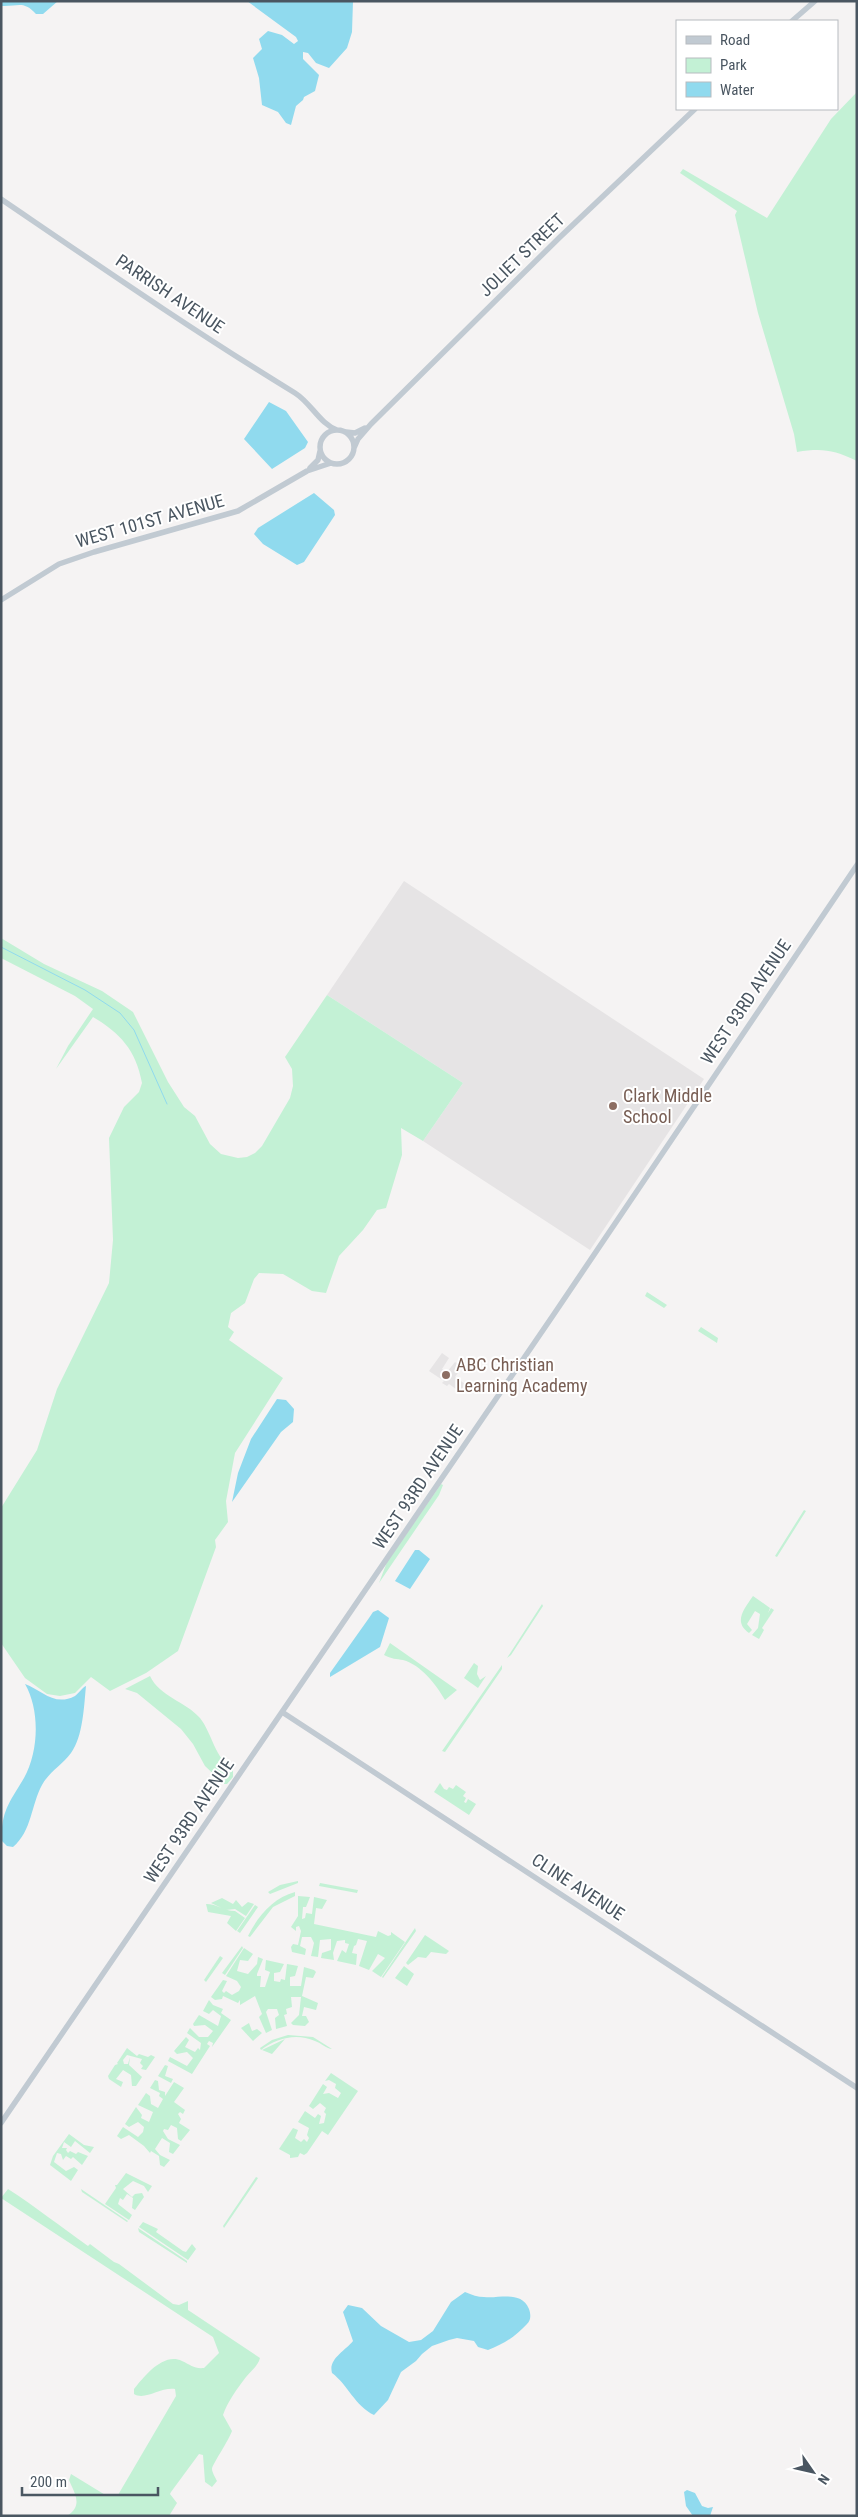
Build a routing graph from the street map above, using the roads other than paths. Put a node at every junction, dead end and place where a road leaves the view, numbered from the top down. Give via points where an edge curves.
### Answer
1 (815, 1) edge
2 (793, 20) edge
3 (695, 110) edge
4 (1, 199) edge
5 (319, 416) junction
6 (371, 424) junction
7 (337, 430) junction
8 (345, 432) junction
9 (322, 440) junction
10 (320, 448) junction
11 (354, 448) junction
12 (331, 463) junction
13 (307, 471) junction
14 (1, 600) edge
15 (857, 865) edge
16 (282, 1712) junction
17 (857, 2088) edge
18 (1, 2123) edge

1 - 2 street
3 - 6 street, JOLIET STREET via 559,238
4 - 5 street, PARRISH AVENUE via 303,398
5 - 7 street, PARRISH AVENUE via 329,427
5 - 9 street via 324,432
6 - 8 street, JOLIET STREET via 357,433
6 - 11 street, JOLIET STREET
7 - 8 street, PARRISH AVENUE
7 - 9 street
8 - 11 street via 353,440
9 - 10 street
10 - 12 street via 323,457
10 - 13 street, WEST 101ST AVENUE via 318,460
11 - 12 street via 346,462
12 - 13 street, WEST 101ST AVENUE
13 - 14 street, WEST 101ST AVENUE via 238,511 59,564
15 - 16 street, WEST 93RD AVENUE
16 - 17 street, CLINE AVENUE
16 - 18 street, WEST 93RD AVENUE

